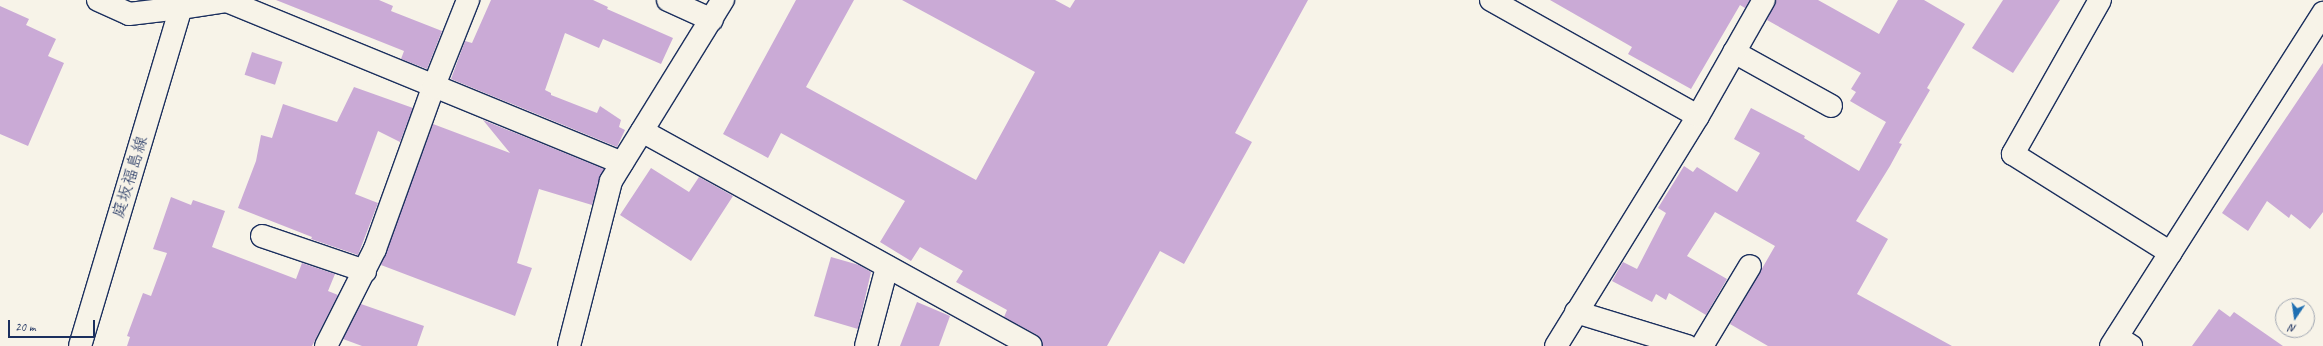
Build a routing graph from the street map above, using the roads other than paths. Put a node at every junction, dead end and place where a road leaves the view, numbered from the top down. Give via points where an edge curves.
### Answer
1 (98, 0) edge
2 (468, 0) edge
3 (668, 0) edge
4 (724, 0) edge
5 (1491, 0) edge
6 (1764, 0) edge
7 (2100, 0) edge
8 (179, 3) edge
9 (2323, 13) edge
10 (712, 20) junction
11 (1734, 52) junction
12 (433, 88) junction
13 (1831, 106) dead end
14 (1698, 116) junction
15 (642, 131) junction
16 (622, 163) junction
17 (262, 236) dead end
18 (2171, 253) junction
19 (1750, 266) dead end
20 (887, 267) junction
21 (365, 271) junction
22 (1576, 312) junction
23 (2120, 343) edge
24 (80, 346) edge
25 (326, 346) edge
26 (569, 346) edge
27 (866, 346) edge
28 (1031, 346) edge
29 (1556, 346) edge
30 (1687, 346) edge
31 (1702, 346) edge

1 - 8 street via 129,14
2 - 12 street
3 - 10 street
4 - 10 street
5 - 14 street
6 - 11 street
7 - 18 street via 2012,154
8 - 12 street via 227,1
8 - 24 street, 庭坂福島線
9 - 18 street
10 - 15 street
11 - 13 street
11 - 14 street
12 - 16 street
12 - 21 street
14 - 22 street
15 - 16 street
15 - 20 street
16 - 26 street via 611,180
17 - 21 street
18 - 23 street
19 - 31 street
20 - 27 street
20 - 28 street
21 - 25 street
22 - 29 street
22 - 30 street

